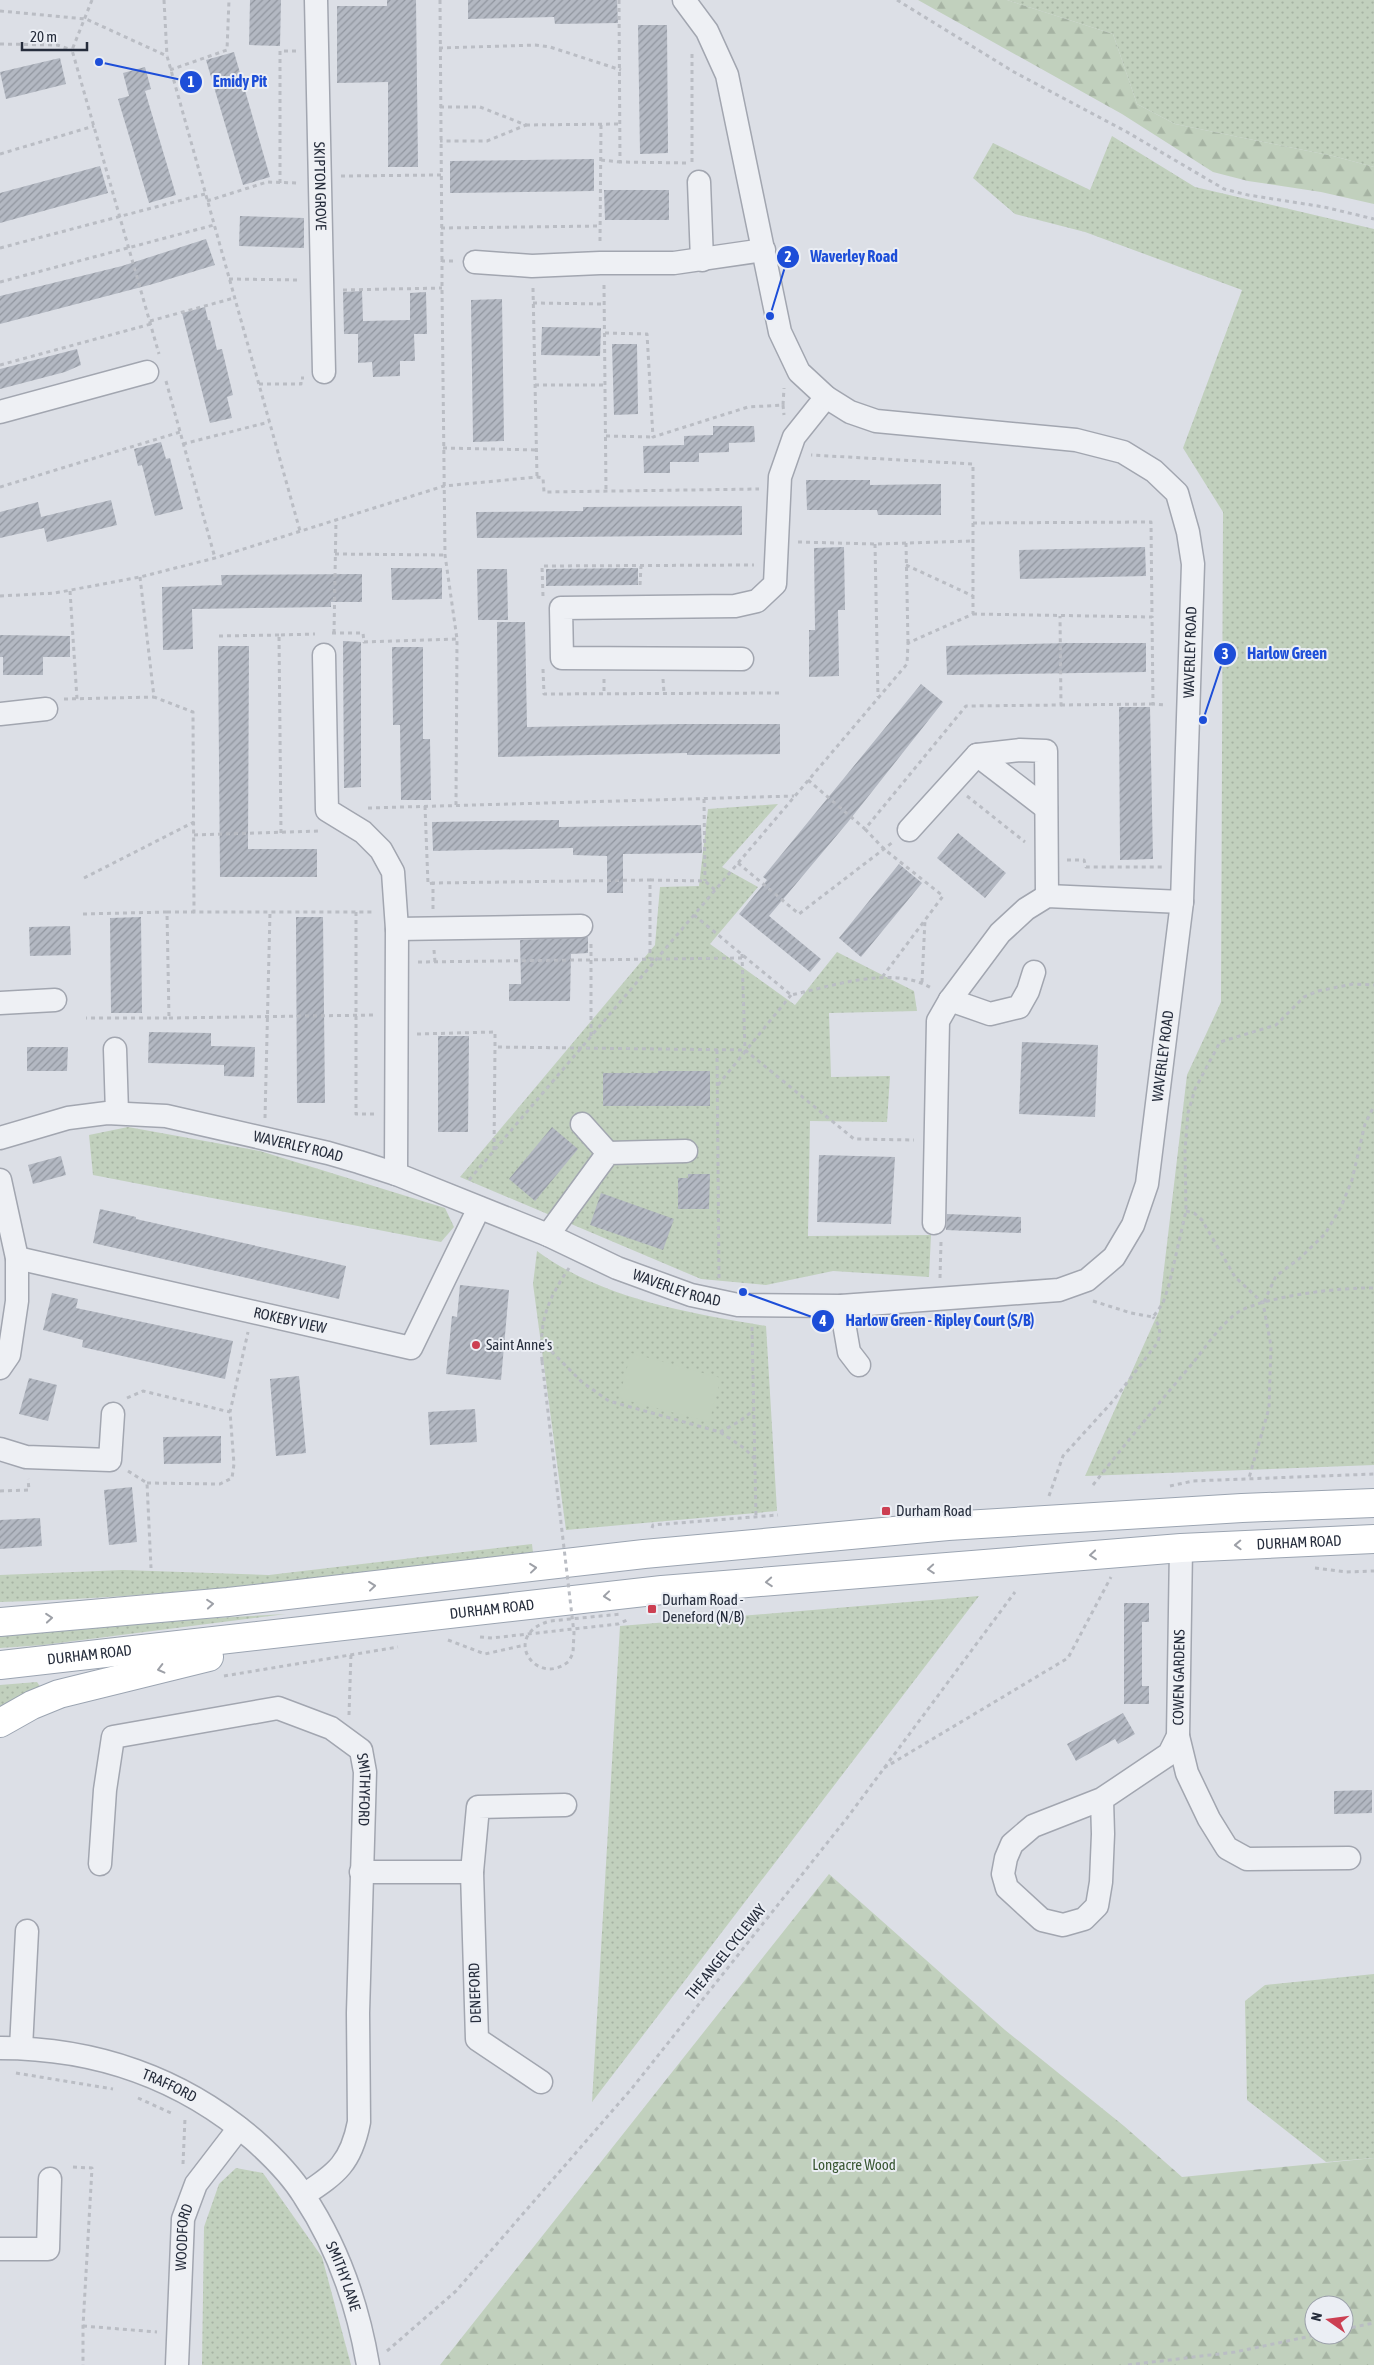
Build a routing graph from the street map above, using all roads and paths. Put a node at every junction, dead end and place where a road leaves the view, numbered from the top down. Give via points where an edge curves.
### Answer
1 (92, 0) edge
2 (164, 0) edge
3 (229, 0) edge
4 (316, 0) edge
5 (440, 0) edge
6 (619, 0) edge
7 (684, 0) edge
8 (897, 0) edge
9 (0, 11) edge
10 (86, 19) junction
11 (0, 44) edge
12 (692, 47) dead end
13 (439, 48) junction
14 (72, 50) junction
15 (316, 50) junction
16 (166, 56) junction
17 (170, 70) junction
18 (620, 70) junction
19 (440, 107) junction
20 (601, 124) junction
21 (620, 124) junction
22 (526, 125) junction
23 (94, 126) junction
24 (440, 141) junction
25 (0, 154) edge
26 (601, 160) junction
27 (620, 162) junction
28 (697, 170) junction
29 (441, 175) junction
30 (320, 180) junction
31 (280, 183) junction
32 (205, 194) junction
33 (207, 201) junction
34 (120, 215) junction
35 (1374, 220) edge
36 (214, 225) junction
37 (600, 226) junction
38 (442, 228) junction
39 (0, 248) edge
40 (129, 248) junction
41 (764, 250) junction
42 (702, 260) junction
43 (442, 261) junction
44 (476, 262) joint
45 (600, 263) junction
46 (532, 266) junction
47 (0, 282) edge
48 (234, 298) junction
49 (533, 303) junction
50 (604, 304) junction
51 (150, 322) junction
52 (605, 333) junction
53 (786, 344) junction
54 (0, 365) edge
55 (157, 369) junction
56 (324, 372) joint
57 (259, 384) junction
58 (535, 385) junction
59 (605, 385) junction
60 (826, 397) junction
61 (0, 412) edge
62 (269, 422) junction
63 (180, 432) junction
64 (606, 436) junction
65 (653, 437) junction
66 (183, 444) junction
67 (443, 448) junction
68 (537, 450) junction
69 (789, 454) junction
70 (537, 477) junction
71 (444, 486) junction
72 (0, 488) edge
73 (780, 488) junction
74 (606, 491) junction
75 (336, 520) junction
76 (972, 524) junction
77 (300, 531) junction
78 (972, 541) junction
79 (777, 542) junction
80 (906, 543) junction
81 (875, 544) junction
82 (335, 554) junction
83 (445, 555) junction
84 (215, 558) junction
85 (906, 565) junction
86 (140, 577) junction
87 (70, 590) junction
88 (0, 596) edge
89 (973, 596) junction
90 (973, 614) junction
91 (1060, 616) junction
92 (1152, 617) junction
93 (334, 634) dead end
94 (279, 635) dead end
95 (219, 636) dead end
96 (908, 643) junction
97 (324, 655) dead end
98 (742, 659) dead end
99 (154, 697) junction
100 (878, 698) junction
101 (77, 699) junction
102 (1153, 704) junction
103 (1061, 705) junction
104 (1188, 706) junction
105 (46, 709) joint
106 (0, 714) edge
107 (978, 754) junction
108 (808, 780) junction
109 (795, 796) junction
110 (704, 798) junction
111 (456, 805) junction
112 (425, 806) junction
113 (366, 808) dead end
114 (1046, 808) junction
115 (327, 810) junction
116 (194, 822) junction
117 (865, 829) junction
118 (909, 830) joint
119 (194, 835) junction
120 (884, 848) junction
121 (738, 863) junction
122 (84, 878) dead end
123 (650, 880) junction
124 (704, 881) junction
125 (433, 883) junction
126 (715, 890) junction
127 (1047, 896) junction
128 (1182, 902) junction
129 (168, 912) junction
130 (194, 912) junction
131 (270, 912) junction
132 (356, 912) junction
133 (83, 914) dead end
134 (694, 915) junction
135 (925, 920) junction
136 (397, 921) junction
137 (581, 926) joint
138 (433, 929) junction
139 (742, 956) junction
140 (591, 959) junction
141 (650, 959) junction
142 (657, 959) junction
143 (397, 962) junction
144 (435, 962) junction
145 (1034, 972) dead end
146 (883, 976) junction
147 (922, 982) junction
148 (1374, 985) edge
149 (791, 995) junction
150 (55, 1000) dead end
151 (950, 1000) junction
152 (0, 1003) edge
153 (355, 1015) junction
154 (86, 1018) dead end
155 (169, 1018) junction
156 (267, 1018) junction
157 (398, 1024) junction
158 (591, 1036) junction
159 (495, 1047) junction
160 (581, 1048) junction
161 (115, 1049) dead end
162 (717, 1050) junction
163 (745, 1050) junction
164 (718, 1085) junction
165 (1374, 1106) edge
166 (117, 1113) junction
167 (397, 1114) junction
168 (582, 1124) dead end
169 (0, 1138) edge
170 (264, 1138) junction
171 (935, 1140) junction
172 (494, 1151) junction
173 (686, 1151) dead end
174 (608, 1153) junction
175 (396, 1174) junction
176 (0, 1180) edge
177 (454, 1197) junction
178 (479, 1208) junction
179 (1186, 1211) junction
180 (934, 1223) joint
181 (548, 1235) junction
182 (580, 1252) junction
183 (17, 1258) junction
184 (1374, 1288) edge
185 (1059, 1290) junction
186 (940, 1298) junction
187 (720, 1302) junction
188 (1264, 1303) junction
189 (752, 1306) junction
190 (841, 1306) junction
191 (252, 1312) junction
192 (1153, 1317) junction
193 (540, 1340) junction
194 (859, 1365) dead end
195 (0, 1368) edge
196 (754, 1410) junction
197 (230, 1412) junction
198 (113, 1414) joint
199 (720, 1432) junction
200 (0, 1449) edge
201 (26, 1457) junction
202 (755, 1459) junction
203 (110, 1460) junction
204 (1249, 1478) dead end
205 (147, 1483) junction
206 (1093, 1485) dead end
207 (0, 1491) edge
208 (1046, 1503) dead end
209 (1374, 1503) edge
210 (756, 1517) dead end
211 (1374, 1539) edge
212 (1181, 1548) junction
213 (151, 1568) dead end
214 (1113, 1573) dead end
215 (1015, 1592) dead end
216 (621, 1614) dead end
217 (627, 1620) dead end
218 (0, 1622) edge
219 (310, 1631) junction
220 (474, 1636) dead end
221 (448, 1640) dead end
222 (525, 1646) junction
223 (351, 1653) dead end
224 (0, 1665) edge
225 (0, 1723) edge
226 (1178, 1736) junction
227 (348, 1740) junction
228 (882, 1770) junction
229 (1102, 1799) junction
230 (565, 1806) dead end
231 (1349, 1858) dead end
232 (100, 1864) dead end
233 (361, 1872) junction
234 (472, 1872) junction
235 (27, 1931) dead end
236 (11, 2048) edge
237 (10, 2072) dead end
238 (541, 2082) dead end
239 (121, 2090) dead end
240 (137, 2097) dead end
241 (185, 2119) dead end
242 (239, 2128) junction
243 (73, 2167) dead end
244 (50, 2179) dead end
245 (304, 2195) junction
246 (0, 2249) edge
247 (1374, 2323) edge
248 (83, 2326) junction
249 (1354, 2327) edge
250 (159, 2332) dead end
251 (1304, 2338) edge
252 (368, 2364) edge
253 (83, 2365) edge
254 (177, 2365) edge
255 (1128, 2365) edge

1 - 10 path
2 - 16 path
3 - 17 path via 226,50
4 - 15 street, SKIPTON GROVE
5 - 13 path
6 - 18 path
7 - 41 street, WAVERLEY ROAD via 708,31 727,76
8 - 35 path via 1014,72 1127,132 1224,189 1324,207
9 - 10 path
10 - 14 path
10 - 16 path
11 - 14 path via 57,45
12 - 28 path
13 - 18 path via 535,45
13 - 19 path
14 - 23 path
15 - 30 street, SKIPTON GROVE
15 - 31 path via 280,51
16 - 17 path
17 - 32 path
18 - 21 path
19 - 22 path via 480,106
19 - 24 path
20 - 21 path
20 - 22 path
20 - 26 path
21 - 27 path
22 - 24 path via 487,140
23 - 25 path
23 - 34 path
24 - 29 path
26 - 27 path
26 - 37 path
27 - 28 path
28 - 42 street
29 - 30 path
29 - 38 path
30 - 31 path
30 - 56 street, SKIPTON GROVE
31 - 33 path via 267,182
32 - 33 path
32 - 34 path
33 - 36 path
34 - 39 path
34 - 40 path
36 - 40 path
36 - 48 path
37 - 38 path
37 - 45 path
38 - 43 path
40 - 47 path
40 - 51 path
41 - 42 street
41 - 53 street, WAVERLEY ROAD via 780,332
42 - 45 street
43 - 44 path
43 - 67 path
44 - 46 street
45 - 46 street
45 - 50 path
46 - 49 path
48 - 51 path
48 - 57 path
49 - 50 path
49 - 58 path
50 - 52 path
51 - 54 path
51 - 55 path
52 - 59 path
52 - 65 path via 647,334
53 - 60 street, WAVERLEY ROAD via 799,372
53 - 65 path via 783,405 748,407
55 - 61 street
55 - 63 path
56 - 57 path via 324,378 301,378 301,384
57 - 62 path
58 - 59 path
58 - 68 path
59 - 64 path
60 - 69 street via 794,438
60 - 104 street, WAVERLEY ROAD via 850,412 876,421 1076,440 1123,452 1154,471 1177,493 1193,564
62 - 66 path
62 - 77 path
63 - 66 path
63 - 72 path
64 - 65 path
64 - 74 path
66 - 84 path
67 - 68 path
67 - 71 path
68 - 70 path
69 - 73 street via 780,477
69 - 76 path via 973,464
70 - 71 path
70 - 74 path via 543,478 544,492
71 - 75 path
71 - 83 path
73 - 74 path
73 - 79 street
75 - 77 path
75 - 82 path
76 - 78 path
76 - 92 path via 1150,522
77 - 84 path
78 - 80 path
78 - 89 path
79 - 81 path
79 - 98 street via 775,584 757,601 735,606 561,608 562,658
80 - 81 path
80 - 85 path
81 - 100 path
82 - 83 path
82 - 93 path
83 - 111 path via 457,639
84 - 86 path
85 - 89 path
85 - 96 path
86 - 87 path
86 - 99 path
87 - 88 path via 55,594
87 - 101 path
89 - 90 path
90 - 91 path
90 - 96 path
91 - 92 path
91 - 103 path
92 - 102 path
94 - 95 path
96 - 100 path via 907,664
97 - 115 street
99 - 101 path
99 - 116 path via 192,712
100 - 108 path
101 - 105 path via 51,700
102 - 103 path
102 - 104 path
103 - 117 path via 966,706
104 - 128 street, WAVERLEY ROAD
105 - 106 street
107 - 114 street
107 - 114 street via 1046,750
107 - 118 street
108 - 109 path
108 - 117 path
109 - 110 path
109 - 121 path
110 - 111 path
110 - 124 path
111 - 112 path
112 - 113 path
112 - 125 path via 428,884
114 - 127 street
115 - 119 path via 319,832
115 - 136 street via 363,832 381,850 392,872
116 - 119 path
116 - 122 path
117 - 120 path
118 - 120 path
119 - 130 path
120 - 121 path via 799,914
120 - 135 path via 943,896
121 - 126 path
123 - 124 path
123 - 125 path
123 - 141 path
124 - 126 path
125 - 138 path
126 - 134 path
127 - 128 street
127 - 151 street via 1026,908 1000,932
128 - 185 street, WAVERLEY ROAD via 1147,1184 1133,1225 1114,1257 1087,1280
129 - 130 path
129 - 133 path
129 - 155 path
130 - 131 path
131 - 132 path
131 - 156 path
132 - 136 path
132 - 153 path
134 - 139 path
134 - 142 path
135 - 146 path
135 - 147 path
136 - 138 street
136 - 143 street
137 - 138 street
137 - 140 path via 590,926
138 - 144 path
139 - 142 path
139 - 149 path
139 - 163 path
140 - 141 path
140 - 144 path
140 - 158 path
141 - 142 path
142 - 158 path
143 - 144 path
143 - 157 street
145 - 151 street via 1019,1007 990,1014
146 - 147 path
146 - 149 path
147 - 151 path
148 - 179 path via 1353,984 1318,990 1304,997 1276,1025 1220,1042 1195,1089 1188,1113
149 - 163 path
150 - 152 street
151 - 171 street via 938,1021
153 - 156 path
153 - 157 path
153 - 167 path via 356,1114
154 - 155 path
155 - 156 path
156 - 170 path
157 - 159 path via 494,1032
157 - 167 street
158 - 160 path
159 - 160 path
159 - 172 path
160 - 162 path
160 - 172 path
161 - 166 street
162 - 163 path
162 - 164 path
163 - 164 path
163 - 171 path via 854,1139
164 - 187 path
165 - 188 path via 1341,1207 1325,1234 1276,1276
166 - 169 street, WAVERLEY ROAD via 68,1118
166 - 170 street, WAVERLEY ROAD via 166,1116
167 - 175 street
168 - 174 street
170 - 175 street, WAVERLEY ROAD via 328,1152
171 - 180 street
172 - 177 path
173 - 174 street
174 - 181 street
175 - 177 street, WAVERLEY ROAD
176 - 183 street
177 - 178 street, WAVERLEY ROAD
178 - 181 street, WAVERLEY ROAD
178 - 191 street, ROKEBY VIEW via 411,1348
179 - 188 path via 1202,1220 1236,1277
179 - 192 path via 1169,1285
180 - 186 path via 942,1232
181 - 182 street, WAVERLEY ROAD
182 - 187 street, WAVERLEY ROAD via 690,1295
182 - 193 path via 552,1294
183 - 191 street, ROKEBY VIEW
183 - 195 street via 17,1300 9,1355
184 - 188 path via 1329,1290
185 - 186 street, WAVERLEY ROAD
185 - 192 path
186 - 190 street, WAVERLEY ROAD
187 - 189 street, WAVERLEY ROAD
188 - 204 path via 1271,1346 1269,1408
188 - 206 path via 1241,1311 1232,1318
189 - 190 street, WAVERLEY ROAD
189 - 196 path
190 - 194 street via 849,1352
191 - 197 path
192 - 208 path via 1160,1325 1158,1342 1113,1401 1064,1456
193 - 199 path via 582,1382 609,1401
193 - 222 path, bridge via 574,1645 569,1661 564,1666 551,1669 534,1664
196 - 199 path
196 - 202 path
197 - 198 path via 143,1391 125,1399
197 - 205 path via 232,1478 220,1484
198 - 203 street
199 - 202 path
200 - 201 street
201 - 203 street
201 - 207 path via 29,1490
202 - 210 path
203 - 205 path
205 - 213 path
218 -> 209 main road via 228,1602 644,1554 948,1526 1232,1508
211 -> 212 main road, DURHAM ROAD
212 -> 219 main road, DURHAM ROAD via 662,1590
212 - 226 street, COWEN GARDENS
214 - 228 path, THE ANGEL CYCLEWAY via 1068,1658
215 - 228 path
216 - 222 path, bridge via 538,1624 528,1632
217 - 220 path via 618,1624 492,1638
219 - 224 main road, DURHAM ROAD
219 -> 225 main road via 59,1694
221 - 222 path via 485,1654
223 - 227 path
226 - 229 street, COWEN GARDENS via 1169,1754
226 - 231 street via 1187,1773 1227,1848 1247,1859
227 - 232 street, SMITHYFORD via 331,1728 278,1708 113,1738 105,1790
227 - 233 street, SMITHYFORD via 361,1750 365,1772
228 - 252 path, THE ANGEL CYCLEWAY via 842,1825 633,2087 456,2291
229 - 229 street, COWEN GARDENS via 1033,1826 1012,1844 1003,1874 1007,1888 1042,1920 1063,1926 1084,1919 1096,1906 1102,1863
230 - 234 street, DENEFORD via 478,1807
233 - 234 street
233 - 245 street, SMITHYFORD via 359,2122 356,2138 343,2164 334,2175
234 - 238 street, DENEFORD via 477,2039
235 - 236 street
236 - 242 street, TRAFFORD via 81,2055 140,2071 194,2097
237 - 239 path
240 - 241 path
242 - 245 street, TRAFFORD via 268,2154
242 - 254 street, WOODFORD via 196,2184 183,2219
243 - 248 path via 92,2168
244 - 246 street via 48,2249
245 - 252 street, SMITHY LANE via 342,2273 363,2337
247 - 249 path
248 - 250 path
248 - 253 path
251 - 255 path via 1235,2352

